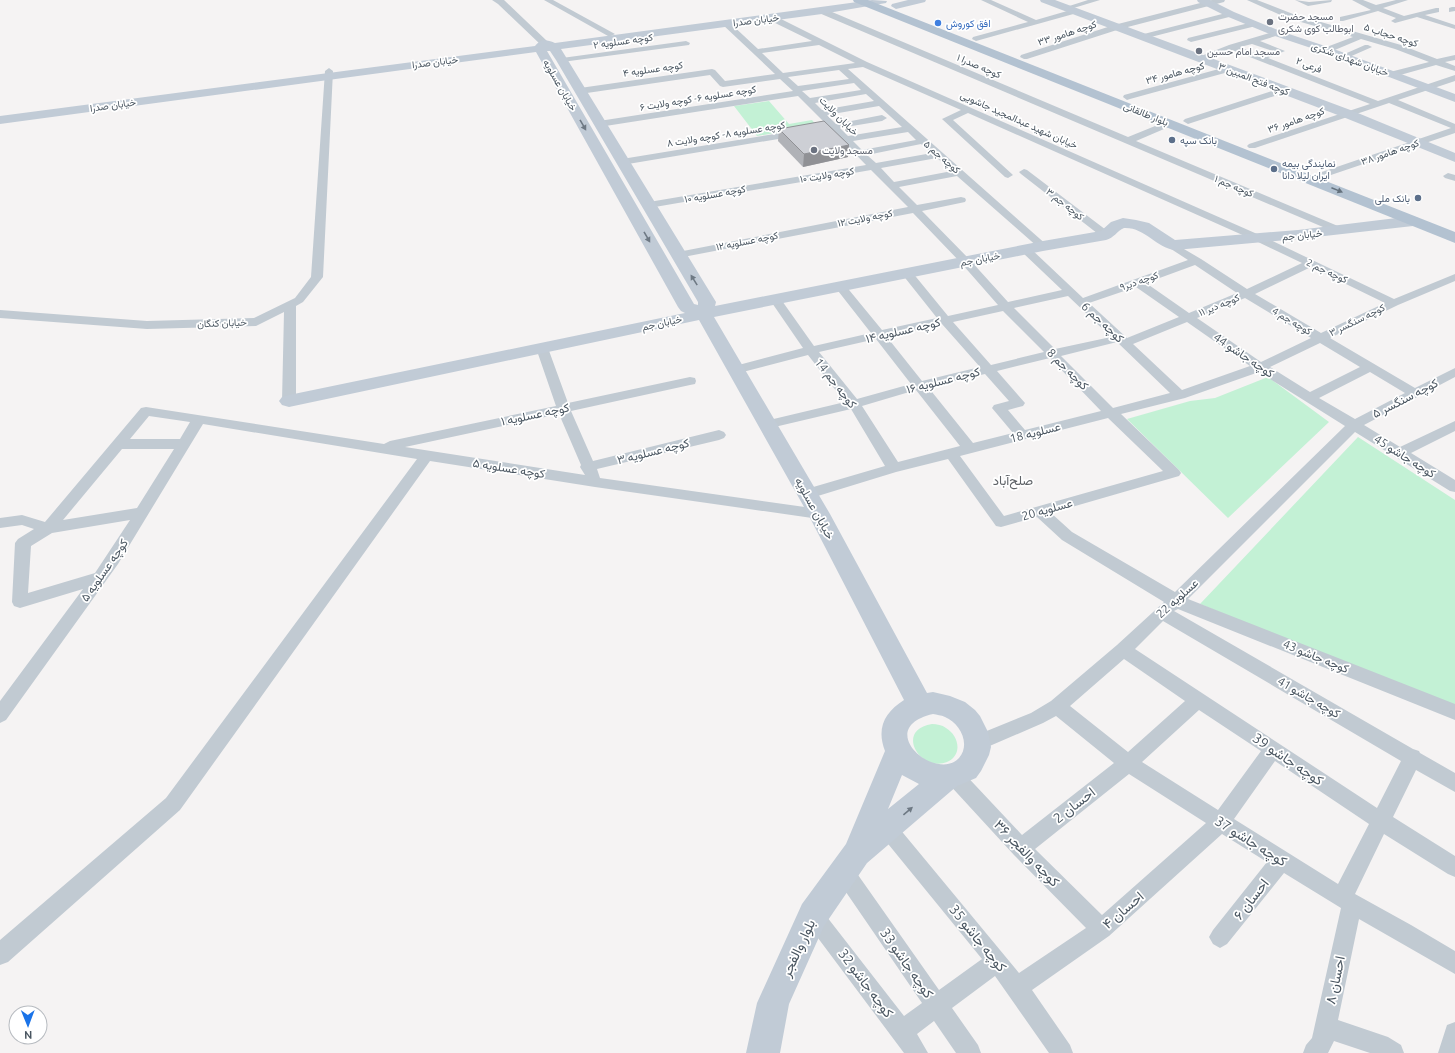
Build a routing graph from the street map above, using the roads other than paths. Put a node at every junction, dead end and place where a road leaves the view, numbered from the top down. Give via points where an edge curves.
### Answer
1 (496, 0) edge
2 (548, 0) edge
3 (921, 0) edge
4 (985, 0) edge
5 (1046, 0) edge
6 (1096, 0) edge
7 (1221, 0) edge
8 (1251, 0) edge
9 (1299, 0) edge
10 (1328, 0) edge
11 (1356, 0) edge
12 (1404, 0) edge
13 (868, 1) edge
14 (1205, 2) edge
15 (1415, 3) edge
16 (896, 6) junction
17 (1374, 8) junction
18 (1071, 10) junction
19 (822, 11) junction
20 (794, 12) junction
21 (1230, 14) junction
22 (1417, 15) junction
23 (772, 18) junction
24 (1343, 19) dead end
25 (1404, 19) junction
26 (1035, 22) junction
27 (726, 24) junction
28 (1253, 24) junction
29 (1397, 24) dead end
30 (688, 26) junction
31 (1117, 27) junction
32 (1455, 27) edge
33 (1370, 30) dead end
34 (1276, 33) junction
35 (1352, 33) junction
36 (611, 34) junction
37 (1362, 36) junction
38 (1143, 37) junction
39 (976, 39) junction
40 (1191, 40) dead end
41 (1252, 41) junction
42 (821, 42) junction
43 (686, 43) dead end
44 (545, 46) junction
45 (1232, 47) junction
46 (1368, 47) dead end
47 (1327, 50) junction
48 (755, 52) junction
49 (1344, 56) junction
50 (1455, 57) edge
51 (1200, 58) junction
52 (1260, 58) junction
53 (1018, 59) junction
54 (562, 60) junction
55 (1437, 62) junction
56 (864, 64) junction
57 (841, 67) junction
58 (1229, 69) junction
59 (1455, 69) edge
60 (329, 74) junction
61 (1393, 74) junction
62 (781, 76) junction
63 (1455, 78) edge
64 (856, 80) junction
65 (1425, 87) junction
66 (1284, 90) junction
67 (580, 91) junction
68 (798, 91) junction
69 (869, 92) junction
70 (1127, 97) junction
71 (1455, 98) edge
72 (1390, 100) junction
73 (125, 101) junction
74 (809, 102) junction
75 (882, 104) junction
76 (1379, 104) junction
77 (968, 110) junction
78 (820, 113) junction
79 (1348, 114) junction
80 (0, 115) edge
81 (882, 118) dead end
82 (0, 120) edge
83 (1188, 121) junction
84 (599, 124) junction
85 (1168, 124) junction
86 (833, 127) junction
87 (909, 128) junction
88 (1455, 128) edge
89 (846, 139) junction
90 (923, 141) junction
91 (1128, 141) junction
92 (1416, 142) junction
93 (1252, 146) junction
94 (860, 154) junction
95 (939, 155) junction
96 (1455, 158) edge
97 (622, 162) junction
98 (874, 167) junction
99 (1024, 172) dead end
100 (959, 173) junction
101 (1325, 174) junction
102 (1008, 175) dead end
103 (780, 183) joint
104 (892, 185) junction
105 (961, 200) dead end
106 (649, 205) junction
107 (915, 209) junction
108 (1413, 221) junction
109 (1455, 226) edge
110 (815, 228) joint
111 (1341, 231) junction
112 (1106, 236) junction
113 (1455, 238) edge
114 (1260, 239) junction
115 (1172, 245) junction
116 (1043, 246) junction
117 (1026, 250) junction
118 (678, 254) junction
119 (966, 262) junction
120 (1197, 262) junction
121 (1311, 263) junction
122 (908, 274) junction
123 (1455, 277) edge
124 (1137, 282) junction
125 (841, 287) junction
126 (1071, 292) junction
127 (1246, 294) junction
128 (776, 300) junction
129 (1082, 302) junction
130 (1394, 303) junction
131 (290, 305) junction
132 (1006, 307) junction
133 (0, 314) edge
134 (704, 314) junction
135 (1188, 317) junction
136 (945, 320) junction
137 (880, 335) junction
138 (1321, 338) junction
139 (1122, 340) junction
140 (542, 348) junction
141 (811, 350) junction
142 (1053, 354) junction
143 (1260, 367) junction
144 (1370, 367) junction
145 (989, 369) junction
146 (735, 370) junction
147 (1455, 372) edge
148 (690, 381) dead end
149 (921, 385) junction
150 (1414, 393) junction
151 (1180, 396) junction
152 (1310, 397) junction
153 (289, 401) joint
154 (854, 404) junction
155 (563, 407) junction
156 (1111, 413) junction
157 (199, 419) junction
158 (766, 425) junction
159 (1354, 425) junction
160 (1455, 425) edge
161 (719, 434) dead end
162 (1022, 435) junction
163 (118, 444) junction
164 (184, 444) junction
165 (381, 448) junction
166 (970, 448) junction
167 (951, 453) junction
168 (1400, 453) junction
169 (428, 454) junction
170 (587, 467) junction
171 (894, 468) junction
172 (1174, 473) joint
173 (594, 482) junction
174 (1453, 484) edge
175 (808, 494) junction
176 (1039, 512) junction
177 (142, 513) junction
178 (819, 514) junction
179 (0, 523) edge
180 (48, 528) junction
181 (99, 578) junction
182 (1176, 601) junction
183 (1162, 612) junction
184 (1123, 650) junction
185 (1198, 700) junction
186 (920, 704) junction
187 (1057, 706) junction
188 (1455, 712) edge
189 (0, 715) edge
190 (978, 743) junction
191 (1273, 749) junction
192 (898, 752) junction
193 (1413, 757) junction
194 (1128, 763) junction
195 (951, 776) junction
196 (1455, 783) edge
197 (1220, 822) junction
198 (1382, 822) junction
199 (887, 828) junction
200 (1021, 848) junction
201 (1281, 860) junction
202 (850, 863) junction
203 (1455, 867) edge
204 (1347, 901) junction
205 (813, 915) junction
206 (1102, 929) junction
207 (1220, 937) dead end
208 (0, 954) edge
209 (997, 962) junction
210 (1455, 963) edge
211 (1017, 987) junction
212 (937, 1005) junction
213 (1325, 1027) junction
214 (902, 1031) junction
215 (1455, 1033) edge
216 (763, 1053) edge
217 (917, 1053) edge
218 (970, 1053) edge
219 (1062, 1053) edge
220 (1314, 1053) edge
221 (1393, 1053) edge
222 (1448, 1053) edge

1 - 44 street
2 - 36 street
3 - 16 street
4 - 26 street
5 - 18 street, کوچه فتح المبین ۳
6 - 18 street
7 - 14 street, کوچه هامور ۳۳
8 - 35 street, کوچه حجاب ۵ via 1290,16
9 - 10 street via 1308,4
11 - 17 street
12 - 17 street
13 - 16 main road, بلوار طالقانی
13 - 19 street, خیابان صدرا
13 - 20 street, خیابان صدرا
13 - 53 main road, بلوار طالقانی
14 - 21 street, خیابان شهدای شکری
14 - 31 street, کوچه هامور ۳۳
15 - 22 street via 1436,10
16 - 39 main road, بلوار طالقانی
17 - 24 street via 1375,11
17 - 25 street
18 - 26 street
18 - 31 street, کوچه فتح المبین ۳
19 - 20 street, خیابان صدرا
19 - 91 street, کوچه صدرا ۱
20 - 23 street, خیابان صدرا
20 - 30 street, خیابان صدرا
21 - 28 street, خیابان شهدای شکری
21 - 38 street
22 - 25 street
22 - 32 street
23 - 27 street, خیابان صدرا
23 - 42 street, خیابان شهید عبدالمجید جاشویی
25 - 29 street via 1393,22
26 - 39 street
27 - 30 street, خیابان صدرا
27 - 48 street, خیابان ولایت
28 - 34 street, خیابان شهدای شکری
28 - 40 street
30 - 36 street, خیابان صدرا
30 - 44 street, خیابان صدرا
31 - 38 street, کوچه فتح المبین ۳
31 - 53 street, کوچه هامور ۳۳
33 - 35 street
34 - 41 street
34 - 47 street, خیابان شهدای شکری
35 - 37 street, کوچه حجاب ۵
36 - 44 street, خیابان صدرا
37 - 47 street
37 - 55 street, کوچه حجاب ۵
38 - 51 street, کوچه فتح المبین ۳
39 - 53 main road, بلوار طالقانی
41 - 45 street
41 - 52 street via 1281,51
42 - 48 street
42 - 56 street, خیابان شهید عبدالمجید جاشویی
43 - 54 street, کوچه عسلویه ۲
44 - 54 street, خیابان عسلویه
44 - 60 street, خیابان صدرا
44 -> 134 street, خیابان عسلویه via 687,307
45 - 51 street
45 - 52 street, فرعی ۲
46 - 49 street
47 - 49 street, خیابان شهدای شکری
48 - 62 street, خیابان ولایت
49 - 61 street, خیابان شهدای شکری
50 - 55 street
51 - 58 street, کوچه فتح المبین ۳
52 - 76 street, فرعی ۲
53 - 70 main road, بلوار طالقانی
53 - 85 main road, بلوار طالقانی
54 - 67 street, خیابان عسلویه
55 - 59 street, کوچه حجاب ۵
55 - 61 street
56 - 57 street
56 - 77 street, خیابان شهید عبدالمجید جاشویی
57 - 62 street
57 - 64 street, کوچه جم ۵
58 - 66 street, کوچه فتح المبین ۳
58 - 70 street, کوچه هامور ۳۴
60 - 73 street, خیابان صدرا
60 - 131 street, خیابان کنگان via 317,277 299,300
61 - 65 street, خیابان شهدای شکری
62 - 67 street, کوچه عسلویه ۴ via 723,84 712,72
62 - 68 street, خیابان ولایت
63 - 65 street, کوچه هامور ۳۶
64 - 68 street, کوچه عسلویه ۶- کوچه ولایت ۶
64 - 69 street, کوچه جم ۵
65 - 71 street, خیابان شهدای شکری
65 - 72 street, کوچه هامور ۳۶
66 - 79 street, کوچه فتح المبین ۳
66 - 83 street
67 - 84 street, خیابان عسلویه
68 - 74 street, خیابان ولایت
68 - 84 street, کوچه عسلویه ۶- کوچه ولایت ۶
69 - 74 street
69 - 75 street, کوچه جم ۵
70 - 83 main road, بلوار طالقانی
72 - 76 street, کوچه هامور ۳۶
72 - 88 street
73 - 80 street, خیابان صدرا
73 - 82 street, خیابان صدرا
74 - 78 street, خیابان ولایت
75 - 78 street
75 - 87 street, کوچه جم ۵
76 - 79 street, کوچه هامور ۳۶
77 - 102 street via 947,119
77 - 114 street, خیابان شهید عبدالمجید جاشویی
78 - 86 street, خیابان ولایت
79 - 92 street, کوچه فتح المبین ۳
79 - 93 street, کوچه هامور ۳۶
81 - 86 street, کوچه عسلویه ۸- کوچه ولایت ۸
83 - 93 main road, بلوار طالقانی
84 - 97 street, خیابان عسلویه
85 - 91 street
85 -> 108 main road, بلوار طالقانی
86 - 89 street, خیابان ولایت
86 - 97 street, کوچه عسلویه ۸- کوچه ولایت ۸
87 - 89 street
87 - 90 street, کوچه جم ۵
88 - 92 street, کوچه هامور ۳۸
89 - 94 street, خیابان ولایت
90 - 94 street
90 - 95 street, کوچه جم ۵
91 - 111 street, کوچه جم ۱
92 - 96 street, کوچه فتح المبین ۳
92 - 101 street, کوچه هامور ۳۸
93 - 101 main road, بلوار طالقانی
94 - 98 street, خیابان ولایت
95 - 98 street, کوچه ولایت ۱۰
95 - 100 street, کوچه جم ۵
97 - 106 street, خیابان عسلویه
98 - 103 street, کوچه ولایت ۱۰
98 - 104 street, خیابان ولایت
99 - 112 street, کوچه جم ۳
100 - 104 street
100 - 116 street, کوچه جم ۵
101 - 109 main road, بلوار طالقانی
103 - 106 street, کوچه عسلویه ۱۰
104 - 107 street, خیابان ولایت
105 - 107 street, کوچه ولایت ۱۲
106 - 118 street, خیابان عسلویه
107 - 110 street, کوچه ولایت ۱۲
107 - 119 street, خیابان ولایت
108 - 111 street, خیابان جم
108 - 113 main road, بلوار طالقانی
110 - 118 street, کوچه عسلویه ۱۲
111 - 114 street, خیابان جم
112 - 115 street via 1114,225 1131,223 1144,227
112 - 116 street, خیابان جم
114 - 115 street, خیابان جم
114 - 121 street, کوچه جم 2
115 - 120 street, کوچه جم 4
116 - 117 street, خیابان جم
117 - 119 street, خیابان جم
117 - 126 street, کوچه جم 6
134 -> 118 street, خیابان عسلویه via 707,302
119 - 122 street, خیابان جم
119 - 132 street, کوچه جم 8
120 - 124 street, کوچه دیر۹
120 - 127 street, کوچه جم 4
121 - 127 street, کوچه دیر ۱۱
121 - 130 street, کوچه جم 2
122 - 125 street, خیابان جم
122 - 136 street
123 - 130 street, کوچه سنگسر ۳
124 - 129 street, کوچه دیر۹
124 - 135 street, کوچه جاشو 44
125 - 128 street, خیابان جم
125 - 137 street
126 - 129 street, کوچه جم 6
126 - 132 street, کوچه عسلویه ۱۴
127 - 135 street, کوچه دیر ۱۱
127 - 138 street, کوچه جم 4
128 - 134 street, خیابان جم
128 - 141 street, کوچه جم 14
129 - 139 street, کوچه جم 6
130 - 138 street, کوچه سنگسر ۳
131 - 133 street, خیابان کنگان via 256,322 147,325
131 - 153 street
132 - 136 street, کوچه عسلویه ۱۴
132 - 142 street, کوچه جم 8
134 - 140 street, خیابان جم
134 - 146 street, خیابان عسلویه
135 - 139 street, کوچه دیر ۱۱
135 - 143 street, کوچه جاشو 44
136 - 137 street, کوچه عسلویه ۱۴
136 - 145 street
137 - 141 street, کوچه عسلویه ۱۴
137 - 149 street
138 - 143 street, کوچه سنگسر ۳
138 - 144 street, کوچه جم 4
139 - 142 street, کوچه عسلویه ۱۶
139 - 151 street, کوچه جم 6
140 - 153 street
140 - 155 street
141 - 146 street, کوچه عسلویه ۱۴
141 - 154 street, کوچه جم 14
142 - 145 street, کوچه عسلویه ۱۶
142 - 156 street, کوچه جم 8
143 - 151 street, عسلویه 18
143 - 152 street, کوچه جاشو 44
144 - 150 street, کوچه جم 4
144 - 152 street
145 - 149 street, کوچه عسلویه ۱۶
145 - 162 street via 1018,403 999,408
146 - 158 street, خیابان عسلویه
147 - 150 street, کوچه سنگسر ۵
148 - 155 street, کوچه عسلویه ۱
149 - 154 street, کوچه عسلویه ۱۶
149 - 166 street
150 - 159 street, کوچه سنگسر ۵
151 - 156 street, عسلویه 18
152 - 159 street, کوچه جاشو 44
154 - 158 street, کوچه عسلویه ۱۶
154 - 171 street, کوچه جم 14
155 - 165 street, کوچه عسلویه ۱
155 - 170 street
156 - 162 street, عسلویه 18
156 - 172 street, کوچه جم 8
157 - 163 street, کوچه عسلویه ۵ via 146,411
157 - 164 street, کوچه عسلویه ۵
157 - 165 street, کوچه عسلویه ۵
158 - 175 street, خیابان عسلویه
159 - 168 street, کوچه جاشو 45
159 - 182 street, عسلویه 22
160 - 168 street
161 - 170 street, کوچه عسلویه ۳
162 - 166 street, عسلویه 18
163 - 164 street
163 - 180 street
164 - 177 street, کوچه عسلویه ۵
165 - 169 street, کوچه عسلویه ۵
166 - 167 street, عسلویه 18
167 - 171 street, عسلویه 18
167 - 176 street, عسلویه 20 via 1001,522
168 - 174 street, کوچه جاشو 45
169 - 173 street, کوچه عسلویه ۵
169 - 208 street via 173,804
170 - 173 street
171 - 175 street, عسلویه 18
172 - 176 street, عسلویه 20
173 - 178 street, کوچه عسلویه ۵
175 - 178 street, خیابان عسلویه
176 - 182 street, کوچه جاشو 43 via 1067,536
177 - 180 street
177 - 181 street, کوچه عسلویه ۵
178 - 186 street, خیابان عسلویه
179 - 180 street via 22,520
180 - 181 street via 23,543 20,602
181 - 189 street, کوچه عسلویه ۵
182 - 183 street, عسلویه 22
182 - 188 street, کوچه جاشو 43
183 - 184 street, عسلویه 22
183 - 193 street, کوچه جاشو 41
184 - 185 street, کوچه جاشو 39
184 - 187 street, عسلویه 22
185 - 191 street, کوچه جاشو 39
185 - 194 street, احسان 2
186 - 190 street via 933,703 958,712 975,731
186 - 192 street via 908,709 899,717 894,728
187 - 190 street, عسلویه 22 via 1037,718
187 - 194 street, کوچه جاشو 37
190 - 195 street via 977,754 972,764 964,771
191 - 197 street, احسان ۴
191 - 198 street, کوچه جاشو 39
192 - 195 street via 907,763 920,772 934,776
192 - 202 street
193 - 196 street, کوچه جاشو 41
193 - 198 street, احسان ۸
194 - 197 street, کوچه جاشو 37
194 - 200 street, احسان 2
199 -> 195 street
195 - 200 street, کوچه والفجر ۳۶
197 - 201 street, کوچه جاشو 37
197 - 206 street, احسان ۴
198 - 203 street, کوچه جاشو 39
198 - 204 street, احسان ۸
199 - 202 street
199 - 209 street, کوچه جاشو 35
200 - 206 street, کوچه والفجر ۳۶
201 - 204 street, کوچه جاشو 37
201 - 207 street, احسان ۶
202 - 205 street, بلوار والفجر
202 - 212 street, کوچه جاشو 33
204 - 210 street, کوچه جاشو 37
204 - 213 street, احسان ۸
205 - 214 street, کوچه جاشو 32
205 - 216 street, بلوار والفجر via 773,1003
206 - 211 street, احسان ۴
209 - 211 street, کوچه جاشو 35
209 - 212 street
211 - 219 street, کوچه جاشو 35
212 - 214 street
212 - 218 street, کوچه جاشو 33
213 - 220 street, احسان ۸ via 1322,1043
213 - 221 street via 1380,1045
214 - 217 street, کوچه جاشو 32
215 - 222 street

